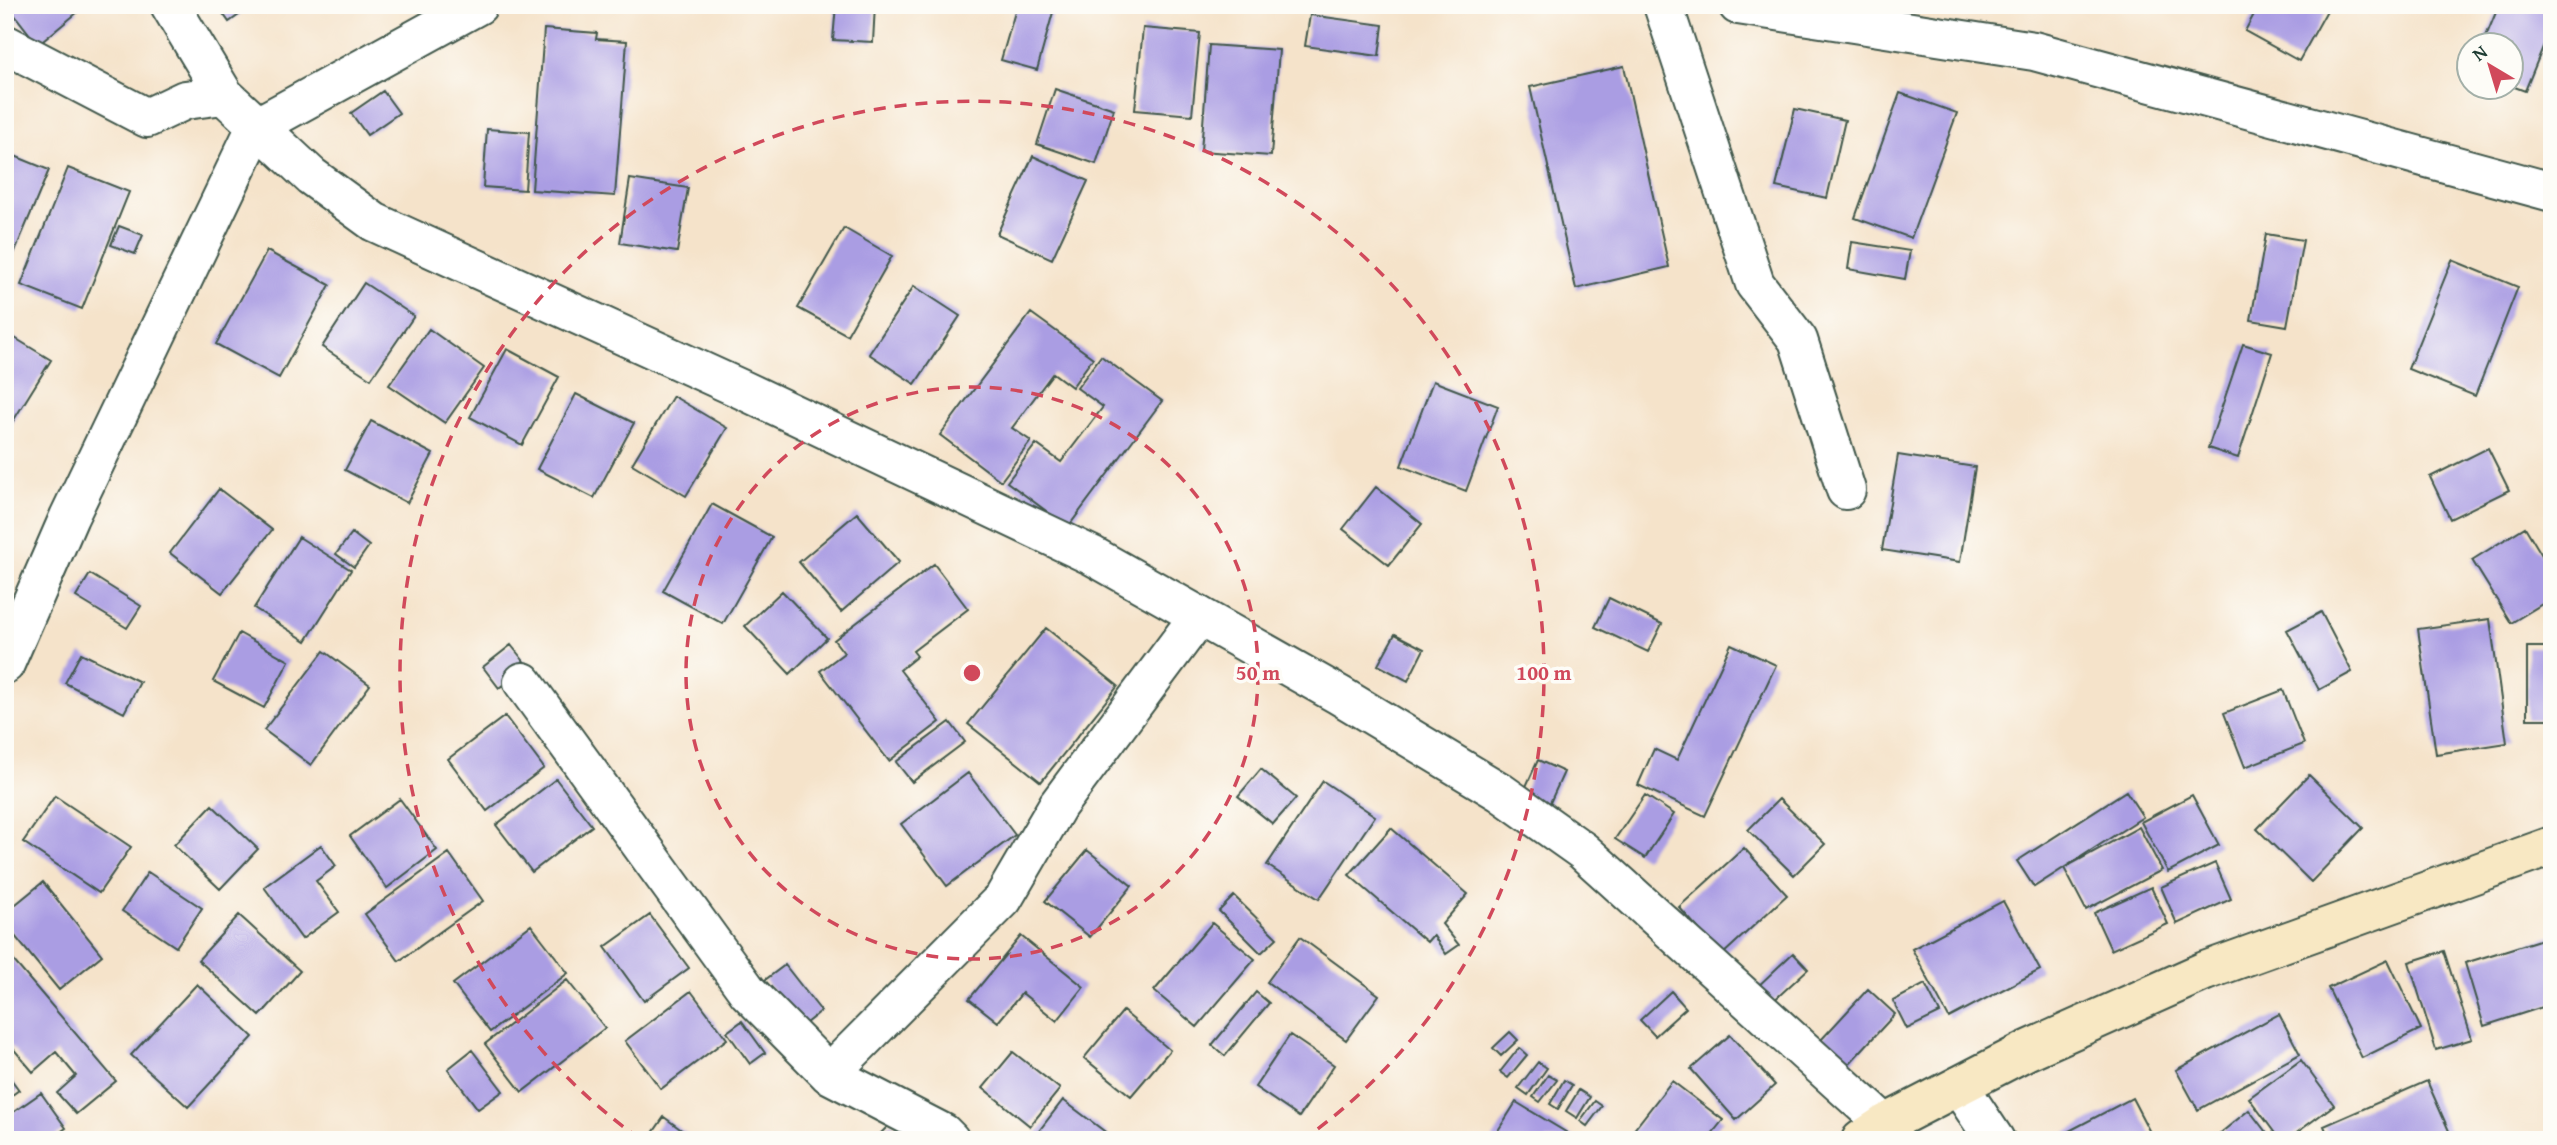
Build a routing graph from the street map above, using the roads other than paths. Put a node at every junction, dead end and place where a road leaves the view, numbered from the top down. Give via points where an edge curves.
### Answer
1 (170, 5) edge
2 (478, 5) edge
3 (1663, 5) edge
4 (1738, 5) edge
5 (5, 44) edge
6 (224, 95) junction
7 (256, 127) junction
8 (2552, 192) edge
9 (1846, 490) dead end
10 (1199, 616) junction
11 (5, 664) edge
12 (523, 682) dead end
13 (2552, 846) edge
14 (829, 1074) junction
15 (1959, 1086) junction
16 (1873, 1132) edge
17 (950, 1140) edge
18 (1995, 1140) edge

1 - 6 street
2 - 7 street
3 - 9 street via 1755,284 1798,340
4 - 8 street via 2034,51
5 - 6 street via 147,118 185,100
6 - 7 street
7 - 10 street via 311,176 374,222 1068,544
7 - 11 street via 69,517
10 - 14 street via 1058,805 1003,899
10 - 16 street via 1489,785 1583,851
12 - 14 street via 748,992
13 - 15 main road via 2205,971
14 - 17 street
15 - 16 main road
15 - 18 street

